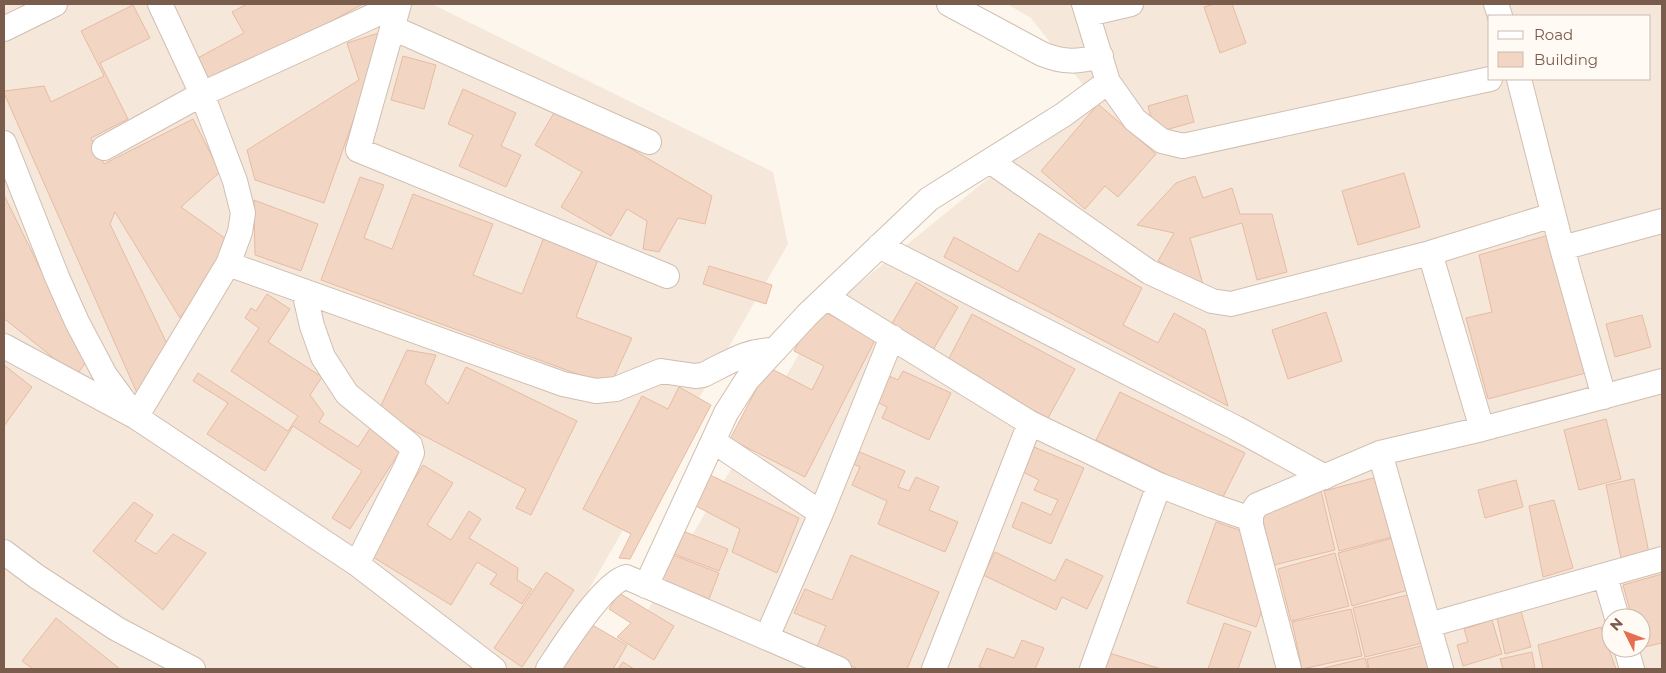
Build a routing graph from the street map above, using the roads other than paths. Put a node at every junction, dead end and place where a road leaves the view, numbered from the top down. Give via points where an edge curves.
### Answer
1 (55, 4) edge
2 (160, 4) edge
3 (399, 4) edge
4 (948, 4) edge
5 (1131, 4) edge
6 (1086, 9) edge
7 (392, 28) junction
8 (4, 29) edge
9 (1101, 56) junction
10 (1488, 79) edge
11 (1519, 80) edge
12 (1108, 82) junction
13 (202, 94) junction
14 (649, 142) dead end
15 (4, 143) edge
16 (104, 148) dead end
17 (990, 161) junction
18 (1554, 215) junction
19 (1662, 221) edge
20 (879, 246) junction
21 (1562, 248) junction
22 (1430, 254) junction
23 (228, 264) junction
24 (667, 276) dead end
25 (304, 291) junction
26 (826, 297) junction
27 (892, 337) junction
28 (4, 346) edge
29 (775, 350) junction
30 (1662, 381) edge
31 (1604, 397) junction
32 (136, 417) junction
33 (1030, 423) junction
34 (1482, 429) junction
35 (713, 441) junction
36 (1380, 453) junction
37 (1324, 477) junction
38 (1160, 485) junction
39 (821, 513) junction
40 (1251, 519) junction
41 (4, 552) edge
42 (1662, 560) edge
43 (357, 564) junction
44 (1605, 576) junction
45 (646, 586) junction
46 (1614, 608) edge
47 (1429, 626) junction
48 (767, 637) junction
49 (194, 669) edge
50 (494, 669) edge
51 (548, 669) edge
52 (839, 669) edge
53 (934, 669) edge
54 (1092, 669) edge
55 (1289, 669) edge
56 (1441, 669) edge

1 - 8 street
2 - 13 street
3 - 7 street
3 - 13 street
4 - 9 street via 1057,60 1082,61
5 - 6 street
6 - 9 street
7 - 14 street
7 - 24 street via 358,150
9 - 12 street
10 - 12 street via 1183,146 1162,141 1135,120
11 - 18 street
12 - 17 street
13 - 16 street
13 - 23 street via 235,181 243,213
15 - 32 street via 78,322 105,375
17 - 20 street via 929,199
17 - 22 street via 1150,272 1212,301 1231,304
18 - 21 street
18 - 22 street
19 - 21 street
20 - 26 street
20 - 37 street via 1236,428
21 - 31 street
22 - 34 street
23 - 25 street
23 - 32 street
25 - 29 street via 563,384 596,391 616,389 661,371 702,375 745,354
25 - 43 street via 324,357 347,394 410,445 412,453
26 - 27 street
26 - 29 street
27 - 33 street
27 - 39 street
28 - 32 street
29 - 35 street via 747,380
30 - 31 street
31 - 34 street
32 - 43 street
33 - 38 street
33 - 53 street
34 - 36 street
35 - 39 street
35 - 45 street
36 - 37 street
36 - 47 street
37 - 40 street via 1257,505
38 - 40 street
38 - 54 street
39 - 48 street
40 - 55 street
41 - 49 street via 117,629
42 - 44 street
43 - 50 street
44 - 46 street
44 - 47 street
45 - 48 street
45 - 51 street via 626,577 615,582 576,627
47 - 56 street
48 - 52 street

